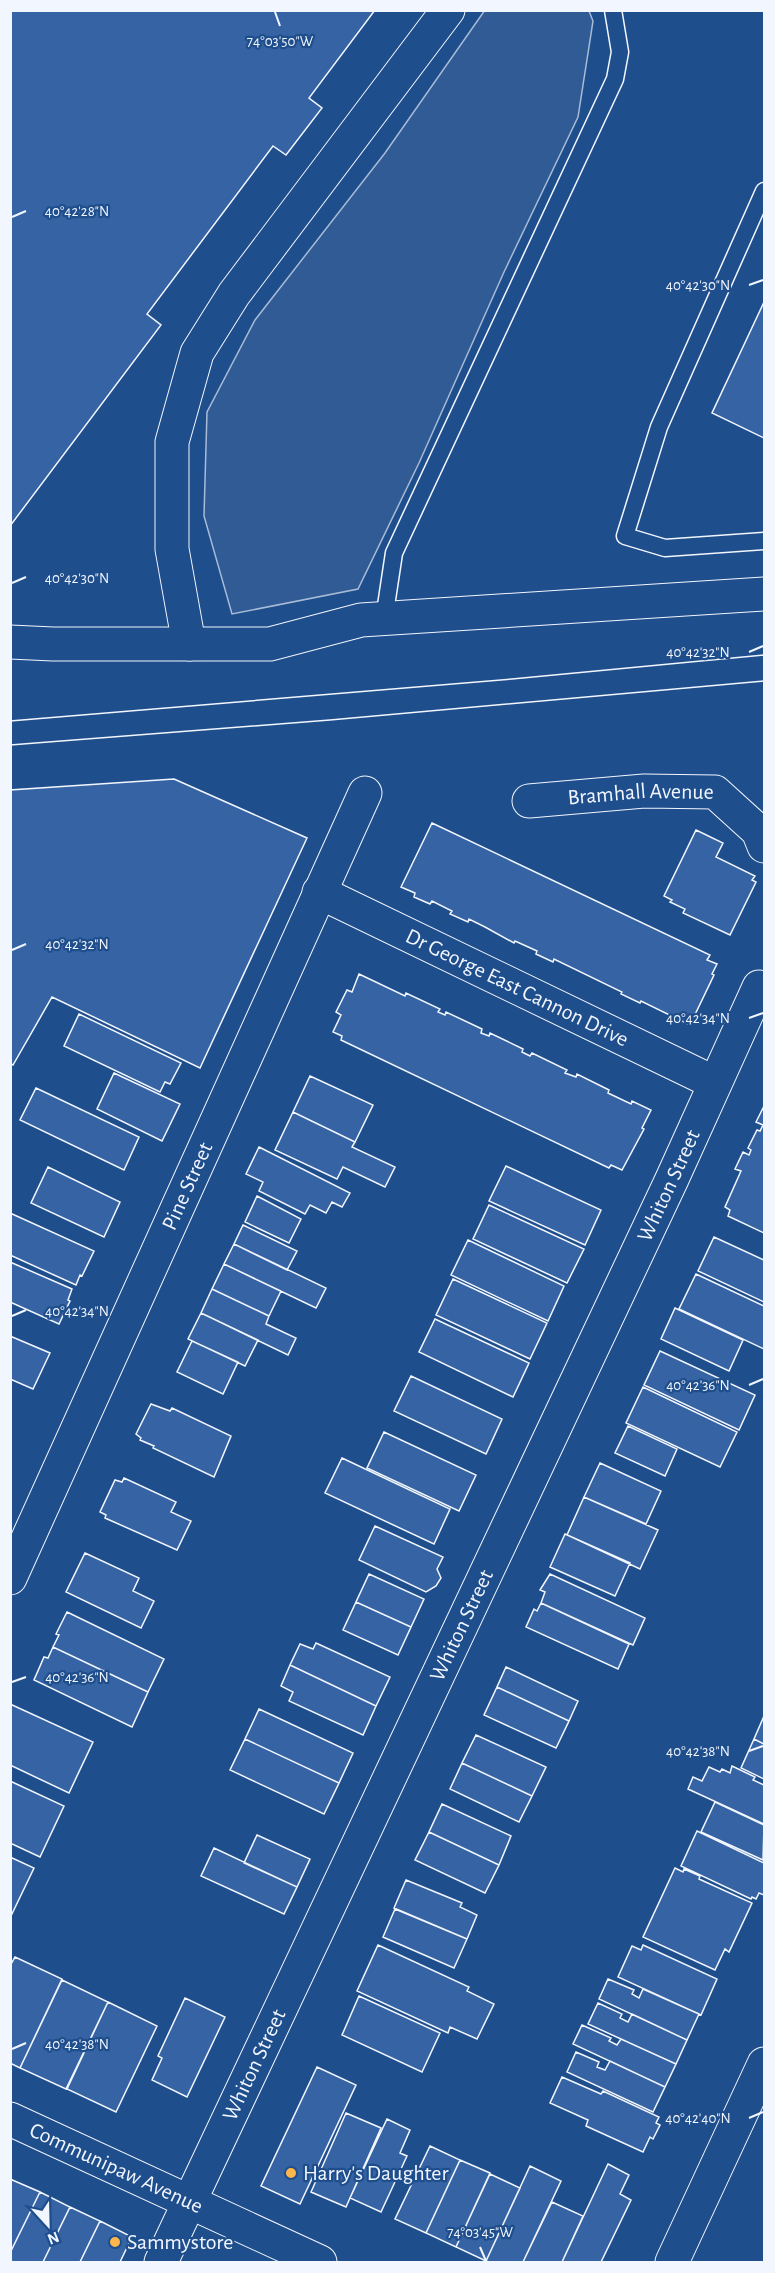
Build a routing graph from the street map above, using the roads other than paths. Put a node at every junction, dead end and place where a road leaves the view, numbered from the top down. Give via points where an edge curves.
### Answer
1 (448, 10) edge
2 (613, 10) edge
3 (765, 191) edge
4 (765, 541) edge
5 (765, 594) edge
6 (384, 619) junction
7 (10, 642) edge
8 (189, 644) junction
9 (365, 793) dead end
10 (529, 801) dead end
11 (765, 846) edge
12 (319, 892) junction
13 (759, 987) dead end
14 (716, 1083) junction
15 (10, 1578) edge
16 (765, 2064) edge
17 (10, 2118) edge
18 (189, 2201) junction
19 (161, 2262) edge
20 (320, 2262) edge
21 (672, 2262) edge

1 - 8 street via 234,294 197,353 172,442 172,549
2 - 6 lane via 620,52 615,79 394,553
3 - 4 lane via 659,428 625,537 665,549
5 - 6 street
6 - 8 street via 361,620 270,644
7 - 8 street
9 - 12 street, Pine Street
10 - 11 street, Bramhall Avenue via 644,791 715,792 758,831
12 - 14 street, Dr George East Cannon Drive
12 - 15 street, Pine Street
13 - 14 street, Whiton Street
14 - 18 street, Whiton Street
16 - 21 street
17 - 18 street, Communipaw Avenue
18 - 19 street, Whiton Street
18 - 20 street, Communipaw Avenue

